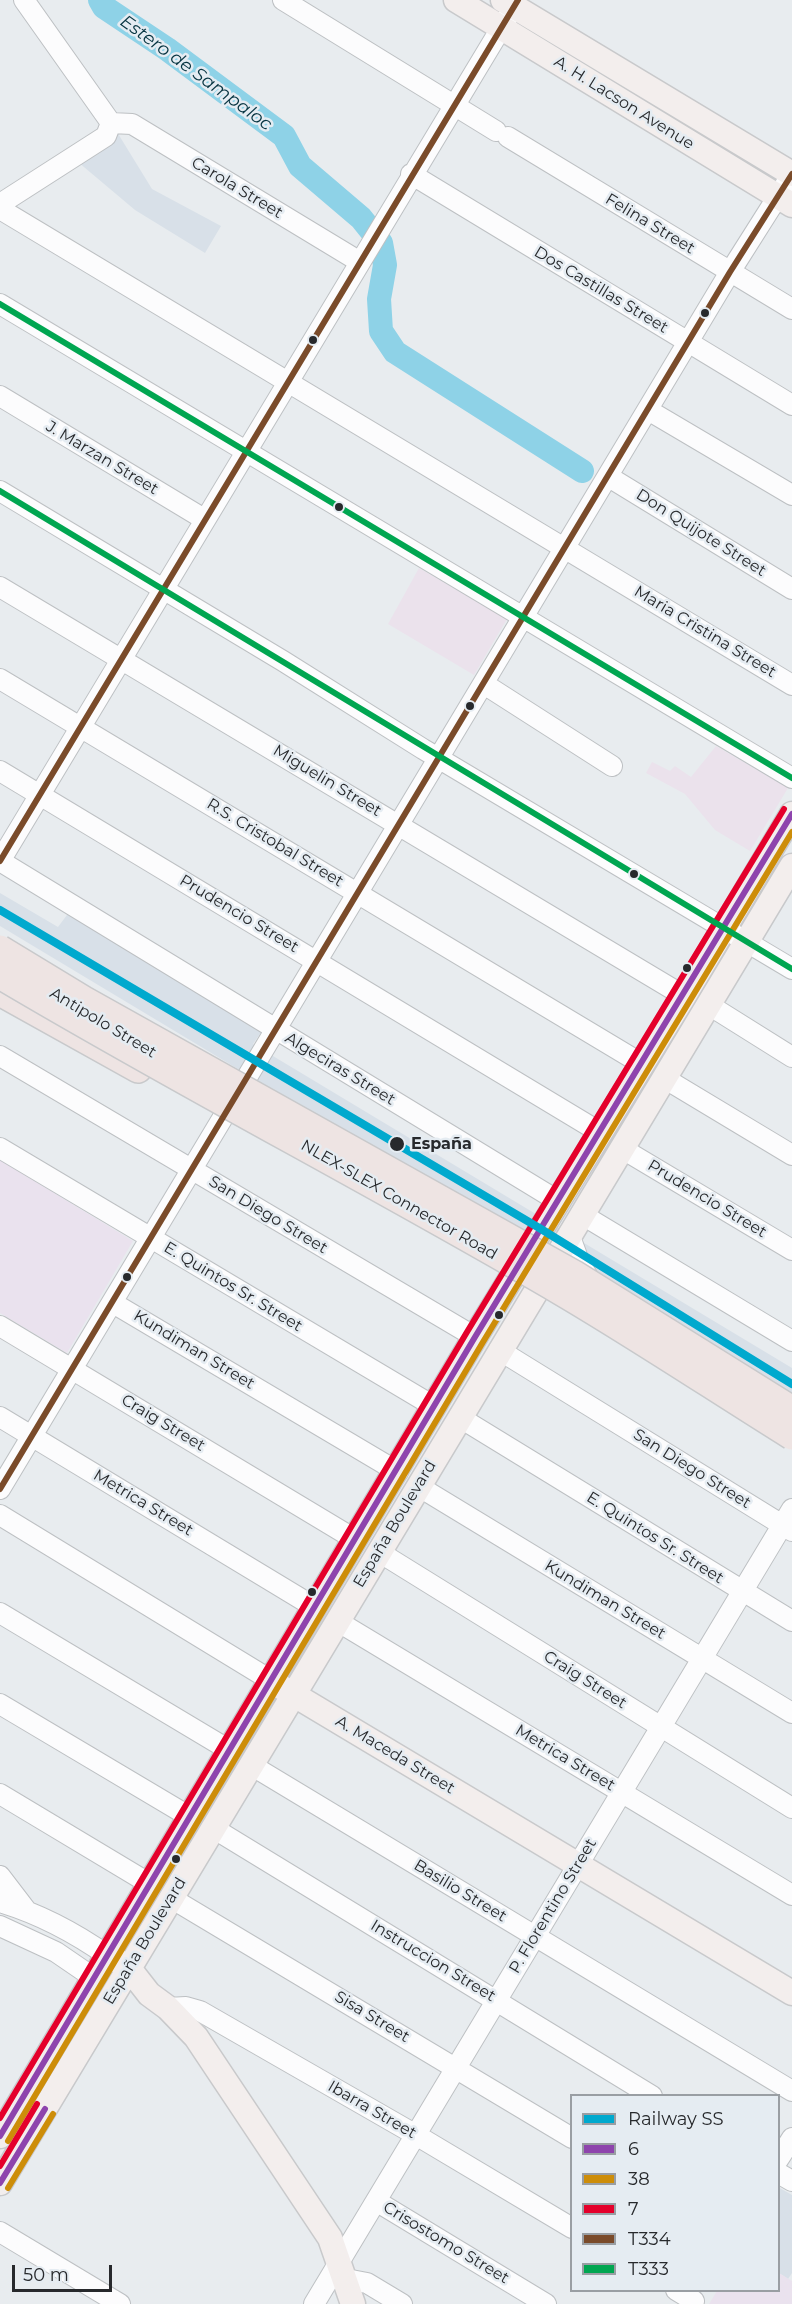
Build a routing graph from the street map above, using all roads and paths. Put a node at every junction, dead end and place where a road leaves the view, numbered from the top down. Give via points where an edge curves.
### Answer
1 (24, 0) edge
2 (283, 0) edge
3 (456, 0) edge
4 (511, 2) edge
5 (502, 27) junction
6 (453, 105) junction
7 (111, 123) junction
8 (411, 174) junction
9 (792, 174) edge
10 (785, 201) edge
11 (0, 206) edge
12 (360, 262) junction
13 (730, 272) junction
14 (0, 304) edge
15 (792, 309) edge
16 (688, 343) junction
17 (288, 380) junction
18 (0, 396) edge
19 (792, 405) edge
20 (648, 410) junction
21 (247, 451) junction
22 (609, 477) junction
23 (0, 491) edge
24 (792, 495) edge
25 (204, 519) junction
26 (567, 548) junction
27 (0, 587) edge
28 (163, 589) junction
29 (792, 589) edge
30 (525, 618) junction
31 (122, 659) junction
32 (0, 679) edge
33 (484, 684) junction
34 (792, 685) edge
35 (82, 727) junction
36 (440, 758) junction
37 (612, 766) dead end
38 (0, 771) edge
39 (792, 778) edge
40 (40, 795) junction
41 (792, 814) edge
42 (399, 824) junction
43 (0, 861) edge
44 (791, 869) edge
45 (358, 894) junction
46 (724, 929) junction
47 (747, 942) junction
48 (0, 949) edge
49 (0, 961) edge
50 (318, 961) junction
51 (792, 969) edge
52 (0, 975) edge
53 (0, 992) edge
54 (684, 996) junction
55 (709, 1005) junction
56 (278, 1031) junction
57 (0, 1056) edge
58 (792, 1057) edge
59 (642, 1064) junction
60 (664, 1078) junction
61 (233, 1101) junction
62 (601, 1133) junction
63 (0, 1148) edge
64 (621, 1148) junction
65 (792, 1155) edge
66 (191, 1169) junction
67 (558, 1201) junction
68 (581, 1214) junction
69 (569, 1234) junction
70 (152, 1239) junction
71 (792, 1250) edge
72 (516, 1271) junction
73 (537, 1286) junction
74 (113, 1303) junction
75 (0, 1326) edge
76 (476, 1337) junction
77 (792, 1341) edge
78 (499, 1350) junction
79 (74, 1369) junction
80 (435, 1407) junction
81 (792, 1409) edge
82 (0, 1417) edge
83 (459, 1417) junction
84 (32, 1436) junction
85 (792, 1436) edge
86 (398, 1472) junction
87 (418, 1486) junction
88 (0, 1489) edge
89 (0, 1515) edge
90 (789, 1522) edge
91 (356, 1540) junction
92 (379, 1552) junction
93 (742, 1592) junction
94 (316, 1608) junction
95 (0, 1614) edge
96 (337, 1621) junction
97 (792, 1621) edge
98 (702, 1659) junction
99 (272, 1681) junction
100 (293, 1694) junction
101 (0, 1704) edge
102 (792, 1713) edge
103 (661, 1727) junction
104 (230, 1750) junction
105 (251, 1765) junction
106 (622, 1792) junction
107 (0, 1794) edge
108 (792, 1808) edge
109 (190, 1817) junction
110 (213, 1828) junction
111 (577, 1865) junction
112 (0, 1876) edge
113 (150, 1884) junction
114 (792, 1895) edge
115 (171, 1898) junction
116 (0, 1902) edge
117 (26, 1910) junction
118 (0, 1926) edge
119 (536, 1936) junction
120 (118, 1961) junction
121 (104, 1985) junction
122 (792, 1993) edge
123 (497, 2000) junction
124 (158, 2001) junction
125 (456, 2068) junction
126 (792, 2091) edge
127 (649, 2094) edge
128 (416, 2135) junction
129 (0, 2136) edge
130 (570, 2137) edge
131 (792, 2138) edge
132 (780, 2157) edge
133 (0, 2183) edge
134 (376, 2201) junction
135 (570, 2227) edge
136 (0, 2232) edge
137 (342, 2271) junction
138 (680, 2292) edge
139 (696, 2299) edge
140 (120, 2304) edge
141 (314, 2304) edge
142 (353, 2304) edge
143 (402, 2304) edge
144 (546, 2304) edge

1 - 7 street
2 - 6 street, Felina Street
3 - 5 main road, A. H. Lacson Avenue
4 - 5 street
4 - 9 main road, A. H. Lacson Avenue
5 - 6 street
5 - 10 main road, A. H. Lacson Avenue
6 - 8 street
6 - 13 street, Felina Street
7 - 11 street via 106,136
7 - 12 street, Carola Street via 132,124
8 - 12 street
8 - 16 street, Dos Castillas Street
9 - 10 street
10 - 13 street
11 - 17 street, Maria Cristina Street via 125,286
12 - 17 street
13 - 15 street, Felina Street
13 - 16 street
14 - 21 street
16 - 19 street, Dos Castillas Street
16 - 20 street
17 - 21 street
17 - 26 street, Maria Cristina Street
18 - 25 street, J. Marzan Street
20 - 22 street
20 - 24 street
21 - 25 street
21 - 30 street
22 - 26 street
22 - 29 street, Don Quijote Street
23 - 28 street
25 - 28 street
26 - 30 street
26 - 34 street, Maria Cristina Street
27 - 31 street, Miguelin Street
28 - 31 street
28 - 36 street
30 - 33 street
30 - 39 street
31 - 35 street
31 - 42 street, Miguelin Street
32 - 35 street, R.S. Cristobal Street
33 - 36 street
33 - 37 street
35 - 40 street
35 - 45 street, R.S. Cristobal Street
36 - 42 street
36 - 46 street
38 - 40 street, Prudencio Street
40 - 43 street
40 - 50 street, Prudencio Street
41 - 46 main road, España Boulevard
42 - 45 street
42 - 54 street, Miguelin Street
43 - 56 street, Algeciras Street
44 - 47 main road, España Boulevard
45 - 50 street
45 - 59 street, R.S. Cristobal Street
46 - 47 street
46 - 54 main road, España Boulevard
47 - 51 street
47 - 55 main road, España Boulevard
48 - 81 highway, NLEX-SLEX Connector Road, bridge via 574,1274
49 - 61 street, Antipolo Street
50 - 56 street
50 - 62 street, Prudencio Street
52 - 85 highway, NLEX-SLEX Connector Road, bridge via 563,1293
53 - 61 highway via 196,1098
54 - 59 main road, España Boulevard
55 - 58 street
55 - 60 main road, España Boulevard
56 - 61 street
56 - 67 street, Algeciras Street
57 - 66 street, San Diego Street
59 - 62 main road, España Boulevard
60 - 64 main road, España Boulevard
60 - 65 street
61 - 66 street
61 - 72 street, Antipolo Street
62 - 67 main road, España Boulevard
63 - 70 street, E. Quintos Sr. Street
64 - 68 main road, España Boulevard
64 - 71 street, Prudencio Street
66 - 70 street
66 - 76 street, San Diego Street
67 - 72 main road, España Boulevard
68 - 69 main road, España Boulevard
68 - 77 street
69 - 73 main road, España Boulevard
69 - 81 street via 580,1264 601,1294
70 - 74 street
70 - 80 street, E. Quintos Sr. Street
72 - 73 street, Antipolo Street
72 - 76 main road, España Boulevard
73 - 78 main road, España Boulevard
73 - 85 street, Antipolo Street
74 - 79 street
74 - 86 street, Kundiman Street
75 - 79 street, Craig Street
76 - 80 main road, España Boulevard
78 - 83 main road, España Boulevard
78 - 90 street, San Diego Street
79 - 84 street
79 - 91 street, Craig Street
80 - 86 main road, España Boulevard
82 - 84 street, Metrica Street
83 - 87 main road, España Boulevard
83 - 93 street, E. Quintos Sr. Street
84 - 88 street
84 - 94 street, Metrica Street
86 - 91 main road, España Boulevard
87 - 92 main road, España Boulevard
87 - 98 street, Kundiman Street
89 - 99 street, A. Maceda Street
90 - 93 street, P. Florentino Street
91 - 94 main road, España Boulevard
92 - 96 main road, España Boulevard
92 - 103 street, Craig Street
93 - 97 street, E. Quintos Sr. Street
93 - 98 street, P. Florentino Street
94 - 99 main road, España Boulevard
95 - 104 street
96 - 100 main road, España Boulevard
96 - 106 street, Metrica Street
98 - 102 street, Kundiman Street
98 - 103 street, P. Florentino Street
99 - 100 main road, A. Maceda Street
99 - 104 main road, España Boulevard
100 - 105 main road, España Boulevard
100 - 111 main road, A. Maceda Street
101 - 109 street
103 - 106 street, P. Florentino Street
103 - 108 street, Craig Street
104 - 109 main road, España Boulevard
105 - 110 main road, España Boulevard
105 - 119 street, Basilio Street
106 - 111 street, P. Florentino Street
106 - 114 street, Metrica Street
107 - 113 street
109 - 113 main road, España Boulevard
110 - 115 main road, España Boulevard
110 - 123 street, Instruccion Street
111 - 119 street, P. Florentino Street
111 - 122 main road, A. Maceda Street
112 - 117 street
113 - 120 main road, España Boulevard
115 - 120 main road, España Boulevard
115 - 125 street, Sisa Street
116 - 117 street
117 - 120 street via 72,1931
118 - 121 street via 56,1952
119 - 123 street, P. Florentino Street
119 - 126 street, Basilio Street
120 - 121 main road, España Boulevard
120 - 124 main road
121 - 124 main road
121 - 129 main road, España Boulevard
121 - 133 main road, España Boulevard
123 - 125 street, P. Florentino Street
123 - 127 street, Instruccion Street
124 - 128 street, Ibarra Street via 200,2011
124 - 137 main road via 196,2037 313,2210 330,2238
125 - 128 street, P. Florentino Street
125 - 130 street, Sisa Street
128 - 134 street, P. Florentino Street
128 - 135 street, Ibarra Street
131 - 132 street
134 - 137 street, P. Florentino Street
134 - 144 street, Crisostomo Street
136 - 140 street
137 - 141 street, P. Florentino Street
137 - 142 main road
137 - 143 street
138 - 139 street

